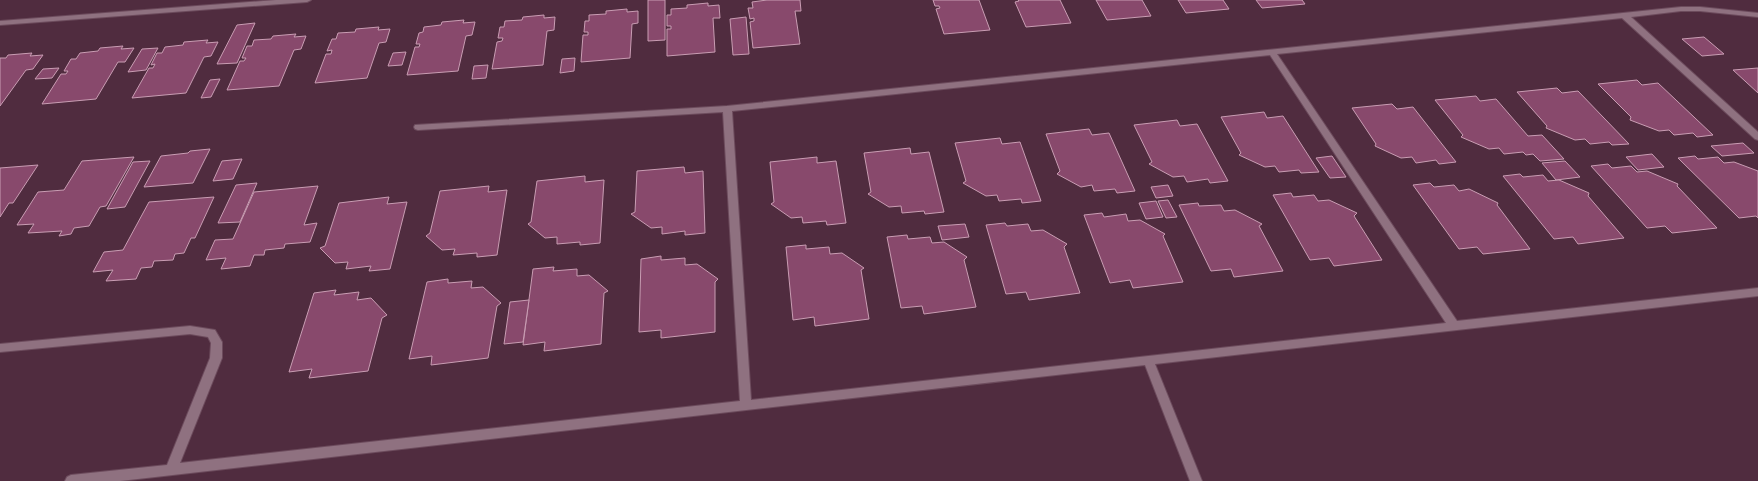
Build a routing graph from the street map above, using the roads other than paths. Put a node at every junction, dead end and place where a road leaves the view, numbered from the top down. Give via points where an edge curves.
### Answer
1 (307, 0) edge
2 (1624, 15) junction
3 (1758, 15) edge
4 (0, 23) edge
5 (1272, 52) junction
6 (727, 109) junction
7 (418, 127) dead end
8 (1758, 137) edge
9 (1758, 292) edge
10 (1454, 326) junction
11 (0, 348) edge
12 (1148, 360) junction
13 (746, 405) junction
14 (171, 470) junction
15 (71, 481) edge
16 (1196, 481) edge

1 - 4 street
2 - 3 street via 1700,9
2 - 5 street
2 - 8 street
5 - 6 street
5 - 10 street
6 - 7 street
6 - 13 street
9 - 10 street
10 - 12 street
11 - 14 street via 190,330 211,333 218,342 216,358
12 - 13 street
12 - 16 street
13 - 14 street
14 - 15 street

